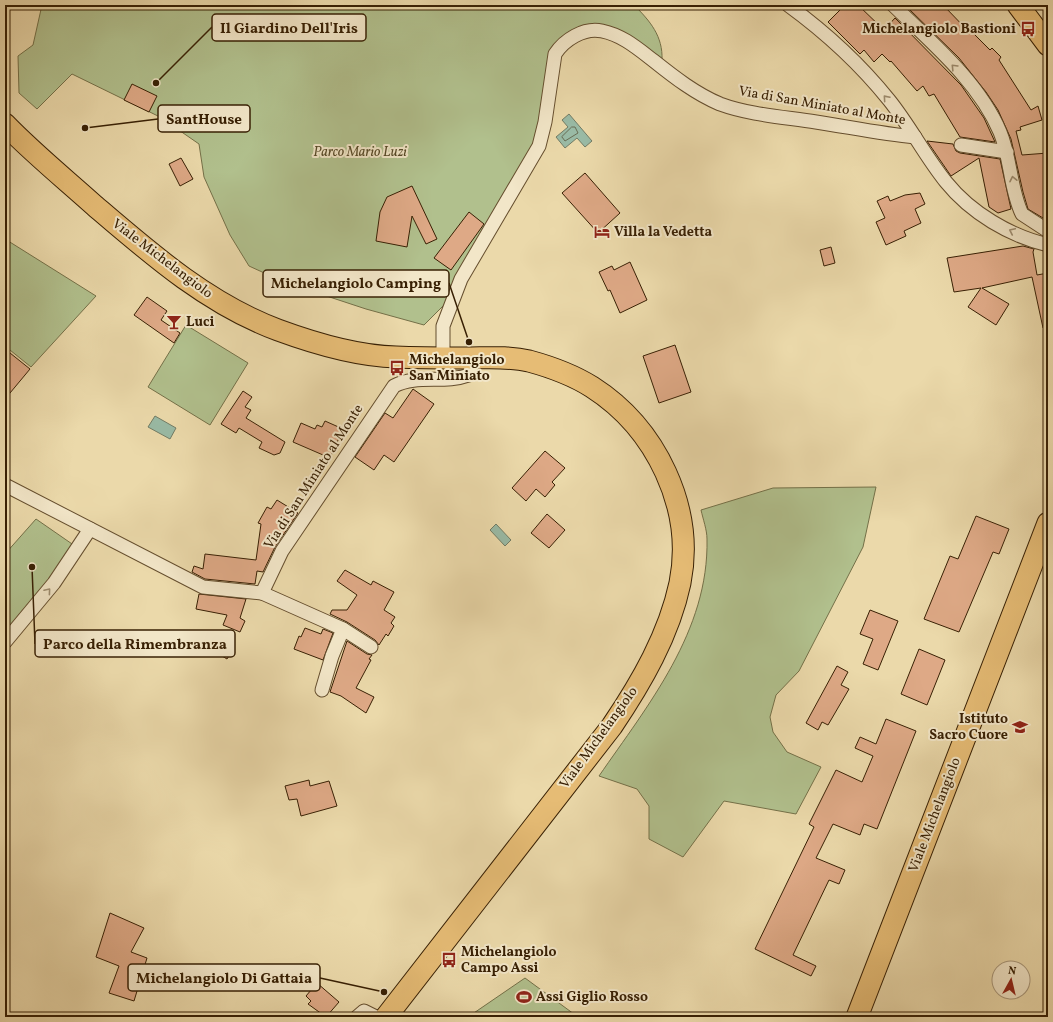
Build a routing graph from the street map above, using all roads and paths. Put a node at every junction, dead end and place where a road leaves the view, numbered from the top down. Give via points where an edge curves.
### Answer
1 (788, 5) edge
2 (893, 5) edge
3 (1024, 9) edge
4 (1048, 46) edge
5 (5, 124) edge
6 (915, 137) junction
7 (961, 145) dead end
8 (1007, 152) junction
9 (1048, 231) edge
10 (1048, 245) edge
11 (443, 358) junction
12 (474, 358) junction
13 (5, 485) edge
14 (1048, 523) edge
15 (90, 529) junction
16 (262, 593) junction
17 (343, 629) junction
18 (5, 642) edge
19 (371, 647) dead end
20 (322, 690) dead end
21 (357, 1017) edge
22 (376, 1017) edge
23 (386, 1017) edge
24 (857, 1017) edge

6 -> 1 street via 889,100 847,54
8 -> 2 street via 1001,133 983,99 926,36
3 - 4 main road
5 - 11 main road, Viale Michelangiolo via 129,234 192,284 226,306 278,330 350,352 371,356
10 -> 6 street via 998,225 970,206 946,182
6 - 11 street, Via di San Miniato al Monte via 753,113 720,104 697,92 615,34 600,30 570,38 556,54 545,122 538,146 461,279 443,326
7 - 8 street
9 -> 8 street via 1022,214
11 - 12 main road, Viale Michelangiolo
12 - 16 street, Via di San Miniato al Monte via 469,375 455,380 403,381 394,386 282,551
12 - 23 main road, Viale Michelangiolo via 510,358 545,366 569,375 592,387 632,420 663,466 677,503 684,541 680,581 666,629 630,699 612,726
13 - 15 street
14 - 24 main road, Viale Michelangiolo
15 - 16 street via 203,588
18 -> 15 street via 54,583
16 - 17 street
17 - 19 street
17 - 20 street
21 - 22 street via 364,1011

